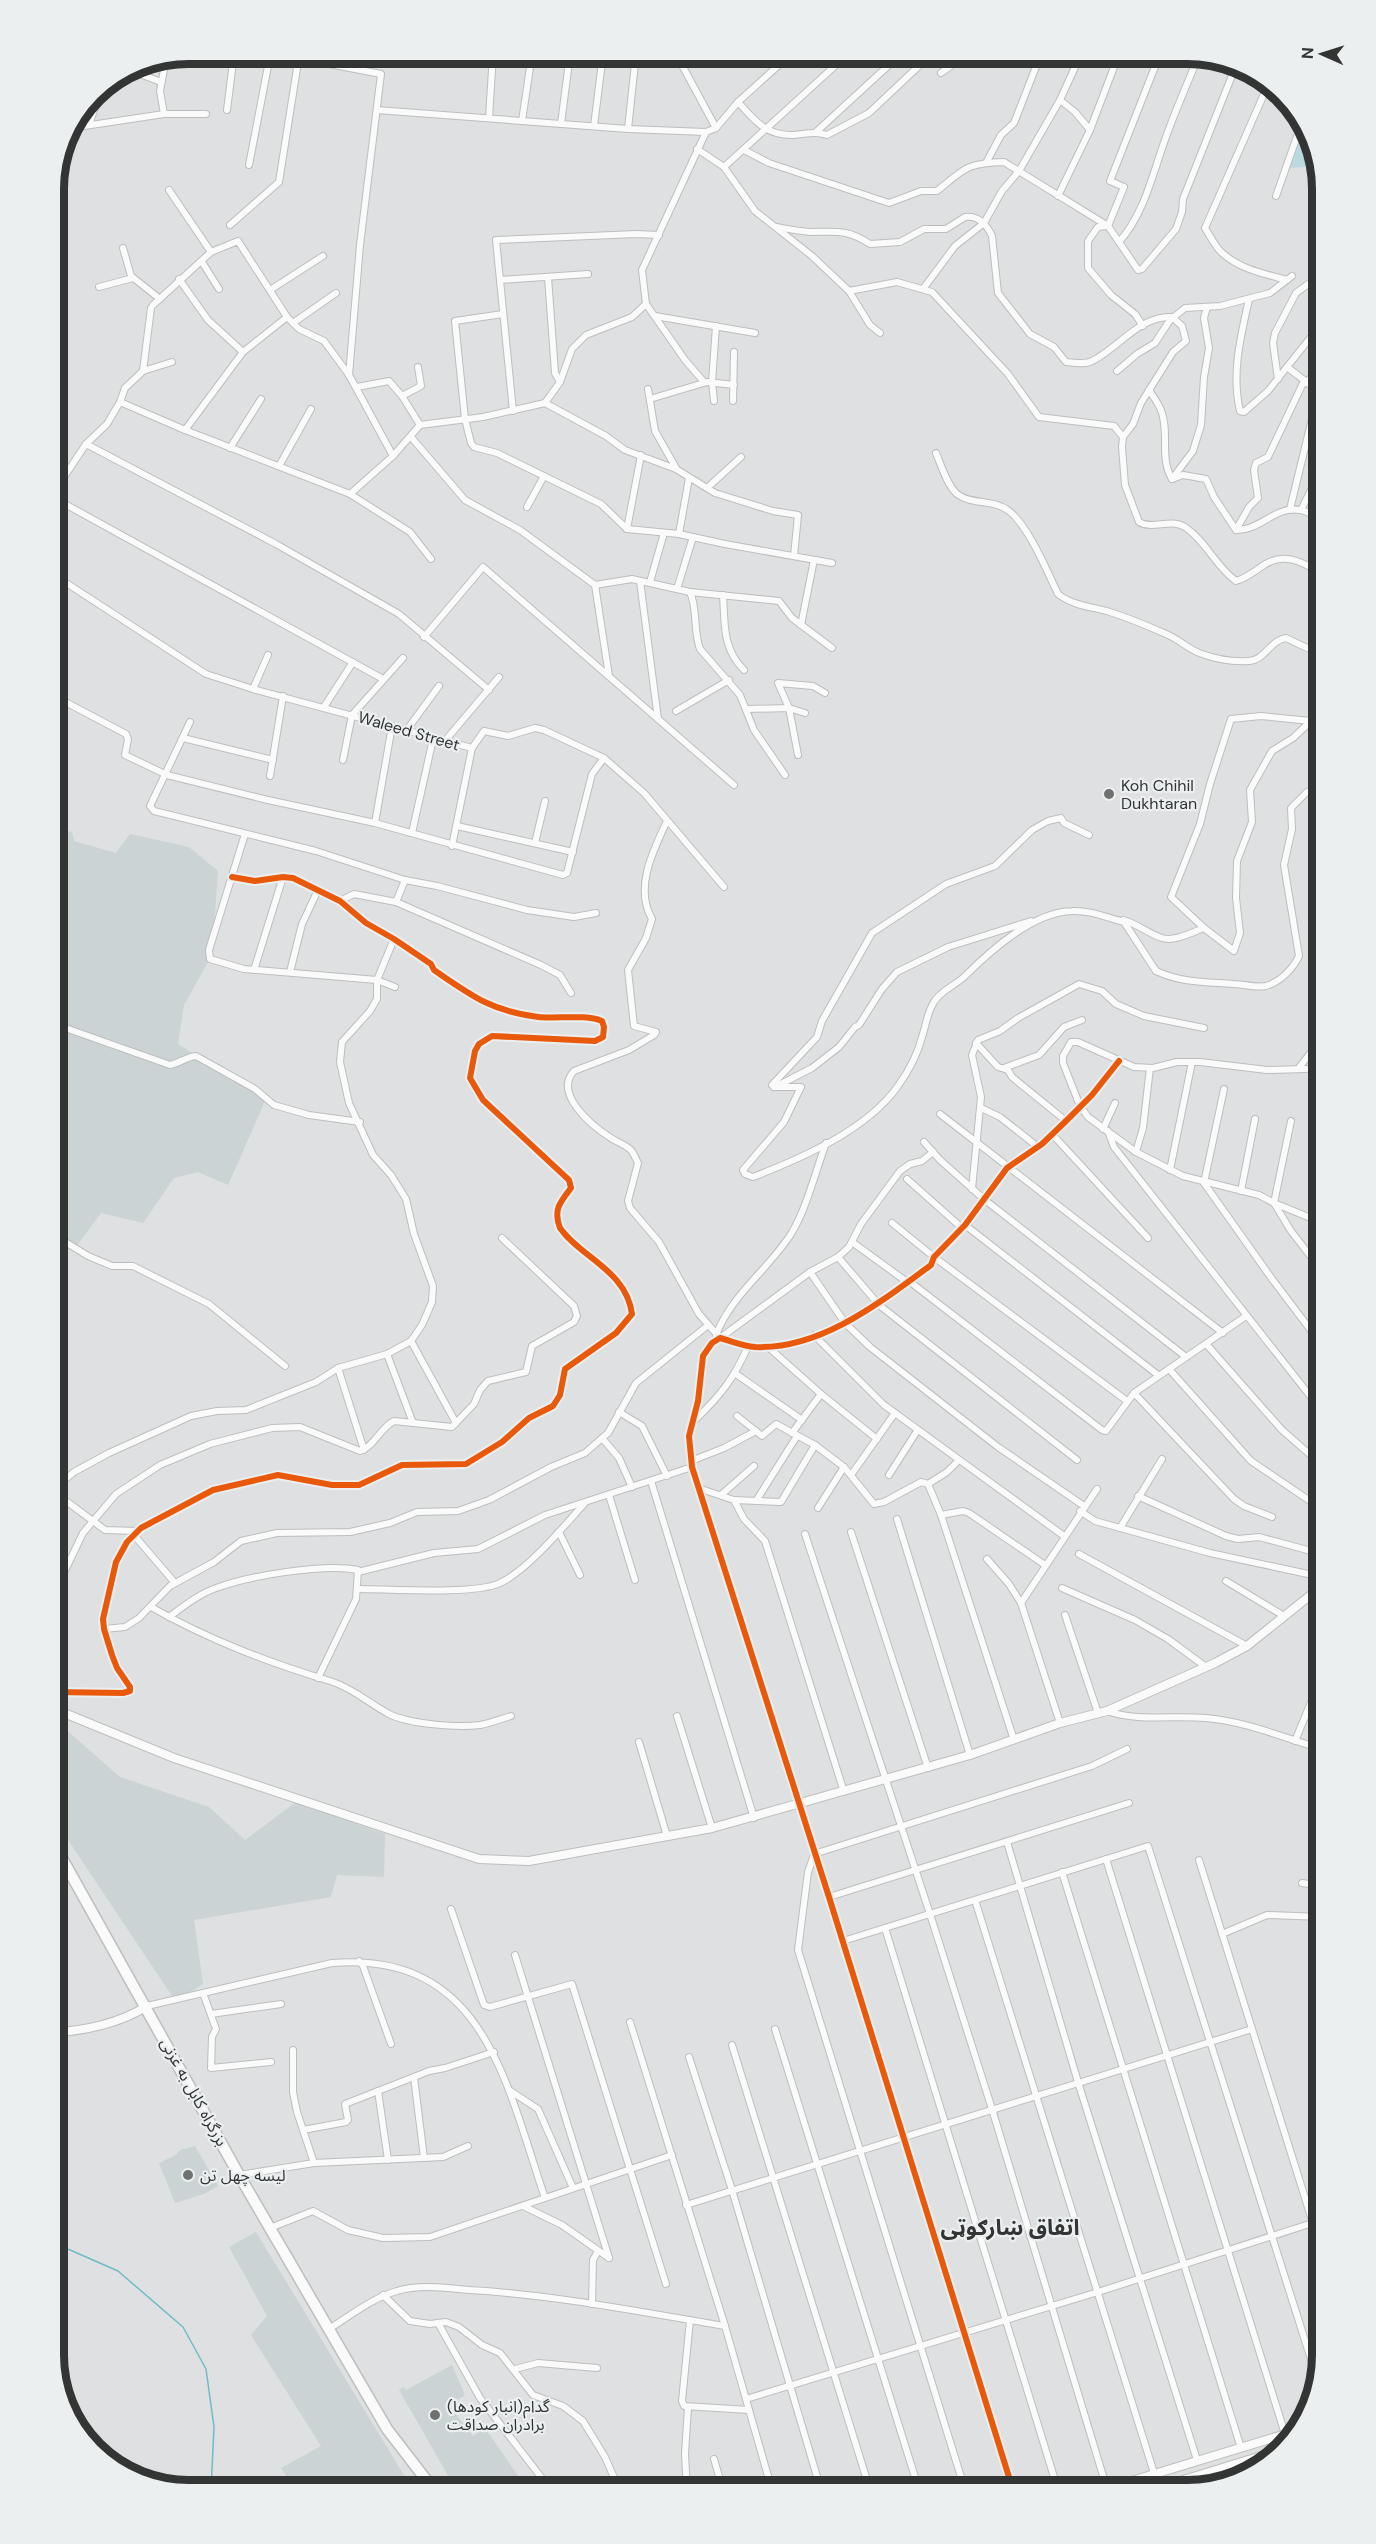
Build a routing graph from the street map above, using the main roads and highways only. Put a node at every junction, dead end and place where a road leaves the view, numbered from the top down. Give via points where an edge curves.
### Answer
1 (64, 1862) edge
2 (1283, 2435) edge
3 (1256, 2458) edge
4 (426, 2479) edge
5 (1135, 2480) edge
6 (1184, 2480) edge

1 - 4 highway, بزرگراه کابل به غزنی via 239,2175 387,2429
2 - 5 main road
3 - 6 main road

